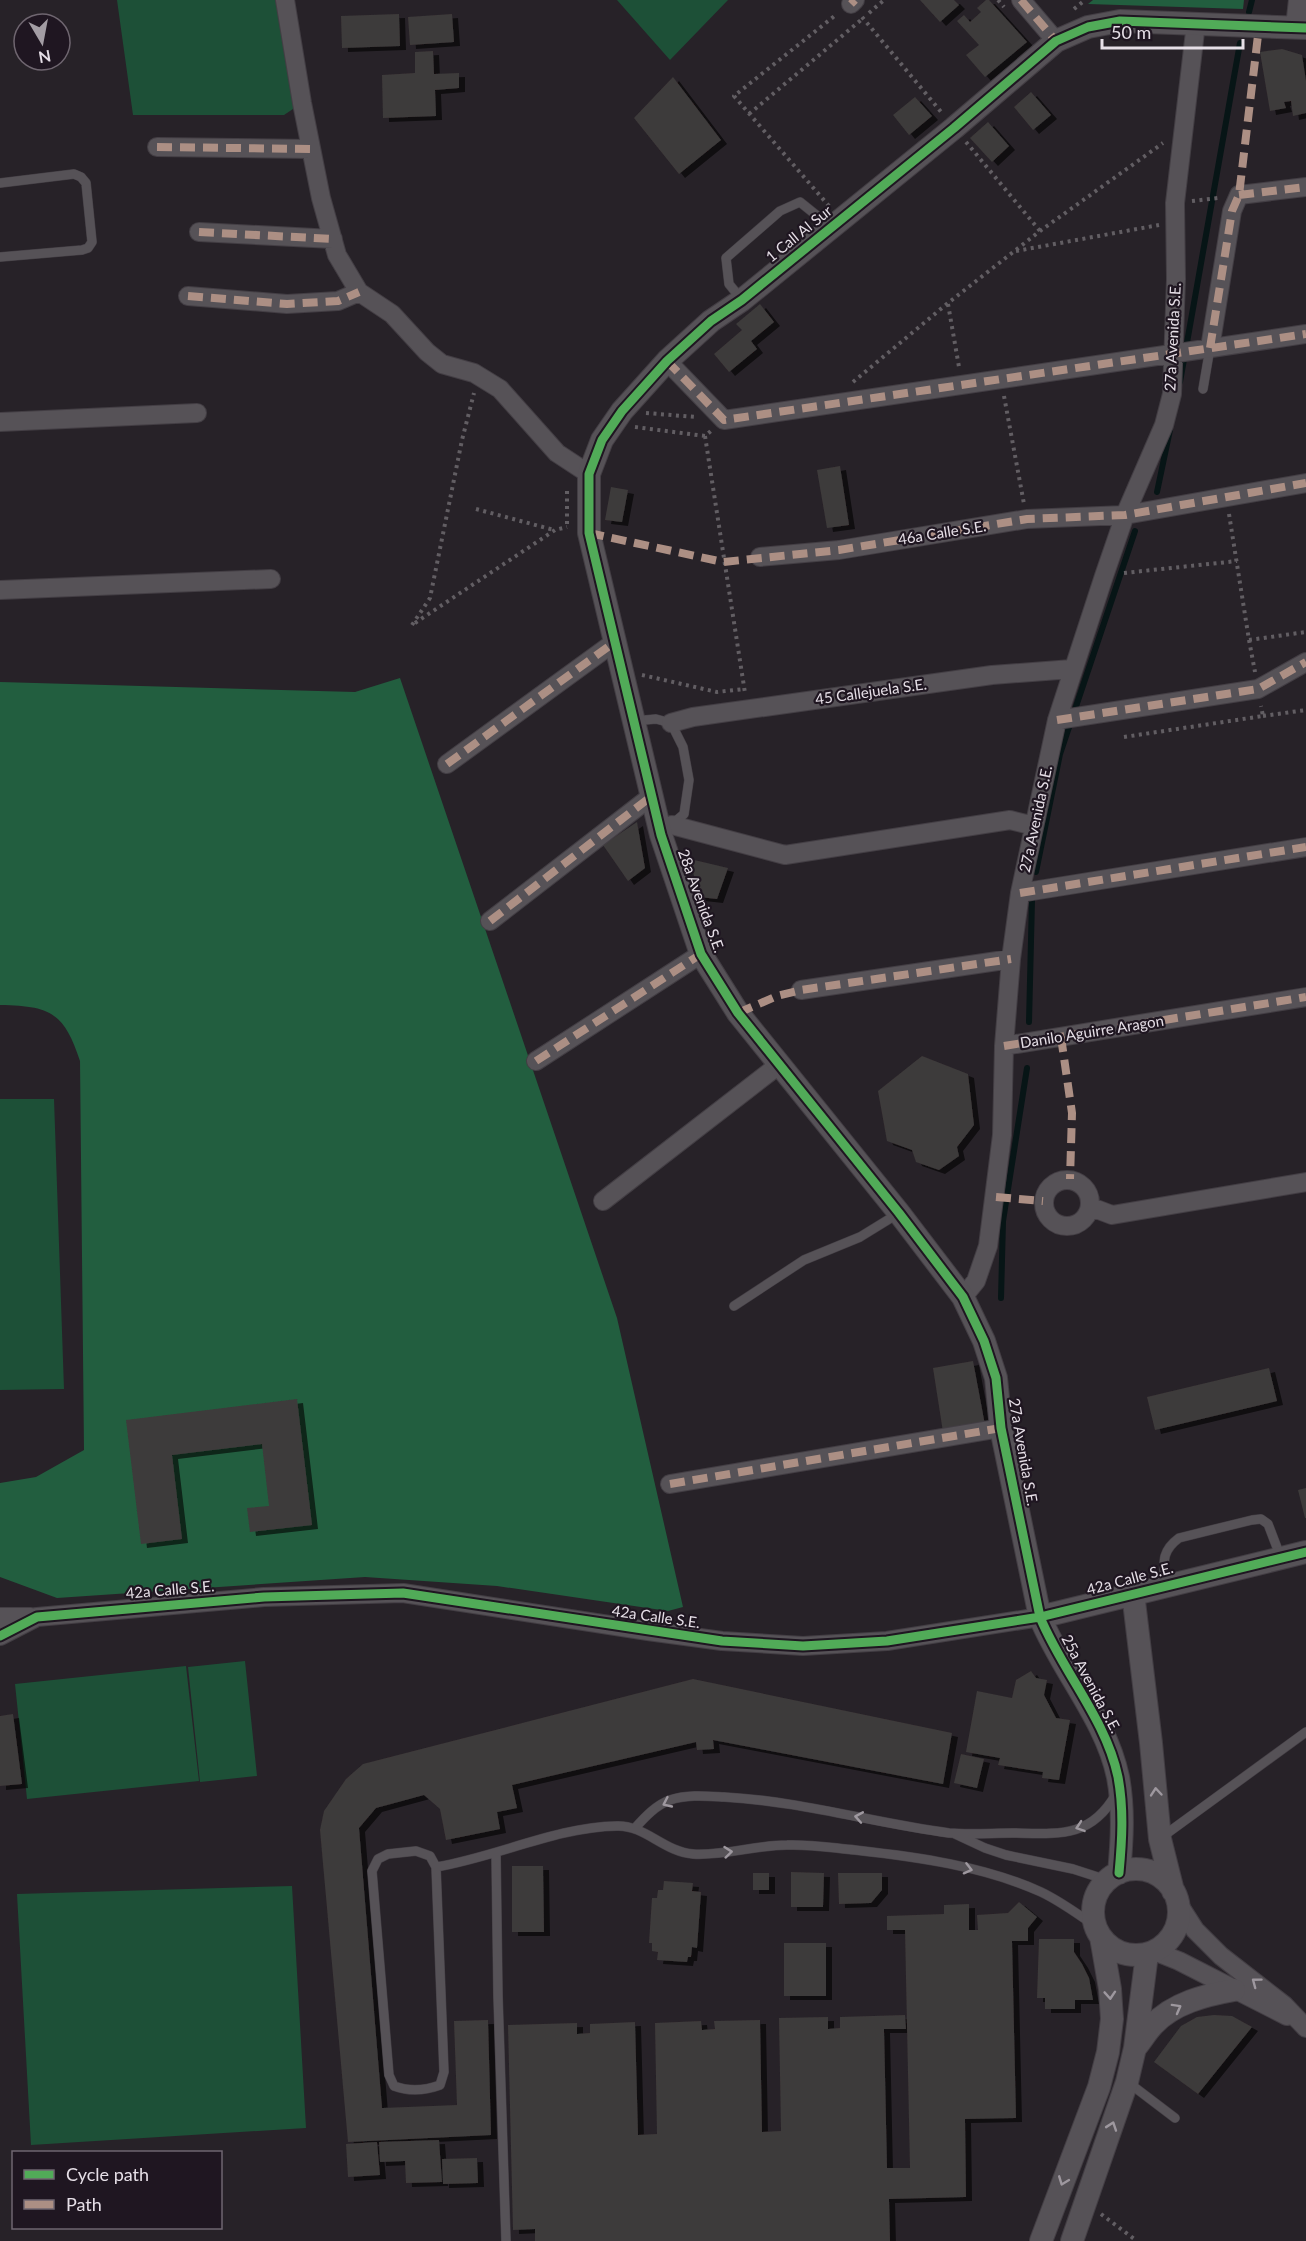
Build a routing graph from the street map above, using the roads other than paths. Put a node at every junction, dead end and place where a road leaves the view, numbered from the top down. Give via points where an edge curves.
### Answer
1 (285, 0) edge
2 (1021, 0) edge
3 (1300, 0) edge
4 (1196, 23) junction
5 (1301, 28) edge
6 (1056, 41) junction
7 (157, 147) dead end
8 (311, 149) junction
9 (0, 183) edge
10 (1306, 187) edge
11 (836, 224) junction
12 (199, 232) dead end
13 (333, 239) junction
14 (0, 257) edge
15 (359, 292) junction
16 (189, 296) dead end
17 (742, 300) junction
18 (1306, 334) edge
19 (1191, 350) junction
20 (668, 361) junction
21 (1203, 389) dead end
22 (197, 413) dead end
23 (0, 422) edge
24 (590, 474) junction
25 (1306, 483) edge
26 (1128, 514) junction
27 (760, 557) dead end
28 (271, 579) dead end
29 (0, 590) edge
30 (616, 641) junction
31 (1306, 662) edge
32 (1072, 669) junction
33 (1062, 720) junction
34 (634, 721) junction
35 (671, 723) junction
36 (447, 764) dead end
37 (653, 795) junction
38 (1034, 826) junction
39 (666, 830) junction
40 (1306, 848) edge
41 (1023, 892) junction
42 (490, 921) dead end
43 (701, 954) junction
44 (1011, 959) junction
45 (801, 990) dead end
46 (1306, 997) edge
47 (1004, 1046) junction
48 (536, 1061) dead end
49 (780, 1064) junction
50 (1306, 1182) edge
51 (603, 1201) dead end
52 (1090, 1207) dead end
53 (899, 1213) junction
54 (963, 1297) junction
55 (734, 1306) dead end
56 (1001, 1428) junction
57 (670, 1484) dead end
58 (1306, 1552) edge
59 (1281, 1558) junction
60 (1165, 1585) junction
61 (1133, 1593) junction
62 (0, 1617) edge
63 (37, 1617) junction
64 (1040, 1617) junction
65 (0, 1636) edge
66 (1304, 1737) edge
67 (1119, 1787) junction
68 (635, 1828) junction
69 (952, 1833) junction
70 (1160, 1839) junction
71 (496, 1854) junction
72 (436, 1868) junction
73 (1113, 1876) junction
74 (1176, 1898) junction
75 (1098, 1932) junction
76 (1151, 1952) junction
77 (1234, 1990) junction
78 (1303, 2025) edge
79 (1135, 2048) junction
80 (1127, 2082) junction
81 (1175, 2118) dead end
82 (506, 2241) edge
83 (1041, 2241) edge
84 (1072, 2241) edge

1 - 8 street
2 - 6 street
3 - 5 street
4 - 5 street, 1 Call Al Sur
4 - 6 street, 1 Call Al Sur via 1120,21 1088,27
4 - 19 street, 27a Avenida S.E. via 1175,203
6 - 11 street, 1 Call Al Sur
7 - 8 street
8 - 13 street
9 - 14 lane via 74,174 81,177 86,183 92,242 82,250
10 - 19 street via 1239,195
11 - 17 street, 1 Call Al Sur
11 - 17 lane via 800,202 780,211 726,258 729,284
12 - 13 street
13 - 15 street via 337,255
15 - 16 street via 338,301 287,304
15 - 24 street via 392,314 442,364 479,376 500,389 557,453
17 - 20 street, 1 Call Al Sur via 711,321
18 - 19 street
19 - 20 street via 724,420
19 - 21 lane
19 - 26 street, 27a Avenida S.E.
20 - 24 street, 1 Call Al Sur via 617,418 602,440
22 - 23 street
24 - 30 street, 28a Avenida S.E. via 589,533
25 - 26 street, 46a Calle S.E.
26 - 27 street, 46a Calle S.E. via 1027,519 839,550
26 - 32 street, 27a Avenida S.E.
28 - 29 street
30 - 34 street, 28a Avenida S.E.
30 - 36 street
31 - 33 street via 1258,689
32 - 33 street, 27a Avenida S.E.
32 - 35 street, 45 Callejuela S.E. via 992,675
33 - 38 street, 27a Avenida S.E.
34 - 35 lane via 656,719
34 - 37 street, 28a Avenida S.E.
35 - 39 lane via 683,747 689,780 684,814
37 - 39 street, 28a Avenida S.E.
37 - 42 street
38 - 39 street via 1010,820 785,855
38 - 41 street, 27a Avenida S.E.
39 - 43 street, 28a Avenida S.E.
40 - 41 street
41 - 44 street, 27a Avenida S.E.
43 - 48 street
43 - 49 street, 28a Avenida S.E. via 738,1013
44 - 45 street
44 - 47 street, 27a Avenida S.E.
46 - 47 street, Danilo Aguirre Aragon
47 - 54 street, 27a Avenida S.E. via 1002,1135 989,1236 976,1281
49 - 51 street
49 - 53 street, 28a Avenida S.E.
50 - 52 street via 1112,1215
53 - 54 street, 28a Avenida S.E.
53 - 55 lane via 860,1237 804,1260
54 - 56 street, 27a Avenida S.E. via 996,1378
56 - 57 street
56 - 64 street, 27a Avenida S.E.
58 - 59 street, 42a Calle S.E.
59 - 60 street, 42a Calle S.E.
59 - 60 lane via 1268,1524 1261,1519 1252,1520 1179,1538 1169,1545 1164,1555
60 - 61 street, 42a Calle S.E.
61 - 64 street, 42a Calle S.E.
70 -> 61 street
62 - 63 street
63 - 64 street, 42a Calle S.E. via 264,1597 403,1593 658,1633 803,1646 887,1641
63 - 65 street, 42a Calle S.E.
64 - 67 street, 25a Avenida S.E. via 1104,1738
66 - 70 lane
67 -> 69 lane via 1107,1809 1081,1828 1042,1834
67 - 73 street, 25a Avenida S.E. via 1122,1838
69 -> 68 lane via 769,1801 695,1796 670,1800
68 - 71 lane via 619,1826 557,1835
68 -> 75 lane via 661,1845 692,1854 788,1845 911,1856 1021,1884 1063,1904
69 - 73 lane via 1006,1855
70 - 74 street
71 - 72 lane
71 - 82 lane
72 - 72 lane via 430,1856 416,1851 388,1854 378,1859 372,1871 389,2074 394,2086 406,2090 427,2090 440,2085 444,2072
73 - 74 street via 1134,1869 1150,1871 1163,1879
73 - 75 street via 1097,1893 1093,1910
74 - 76 street via 1179,1919 1174,1932 1166,1943
78 -> 74 street via 1284,2005 1221,1956 1195,1930
75 - 76 street via 1121,1953
75 -> 83 street via 1110,1989 1108,2052 1099,2087
76 - 77 street via 1179,1961
76 - 79 street
77 - 78 street
79 -> 77 street via 1155,2023 1179,2006
79 - 80 street
80 - 81 lane
84 -> 80 street

